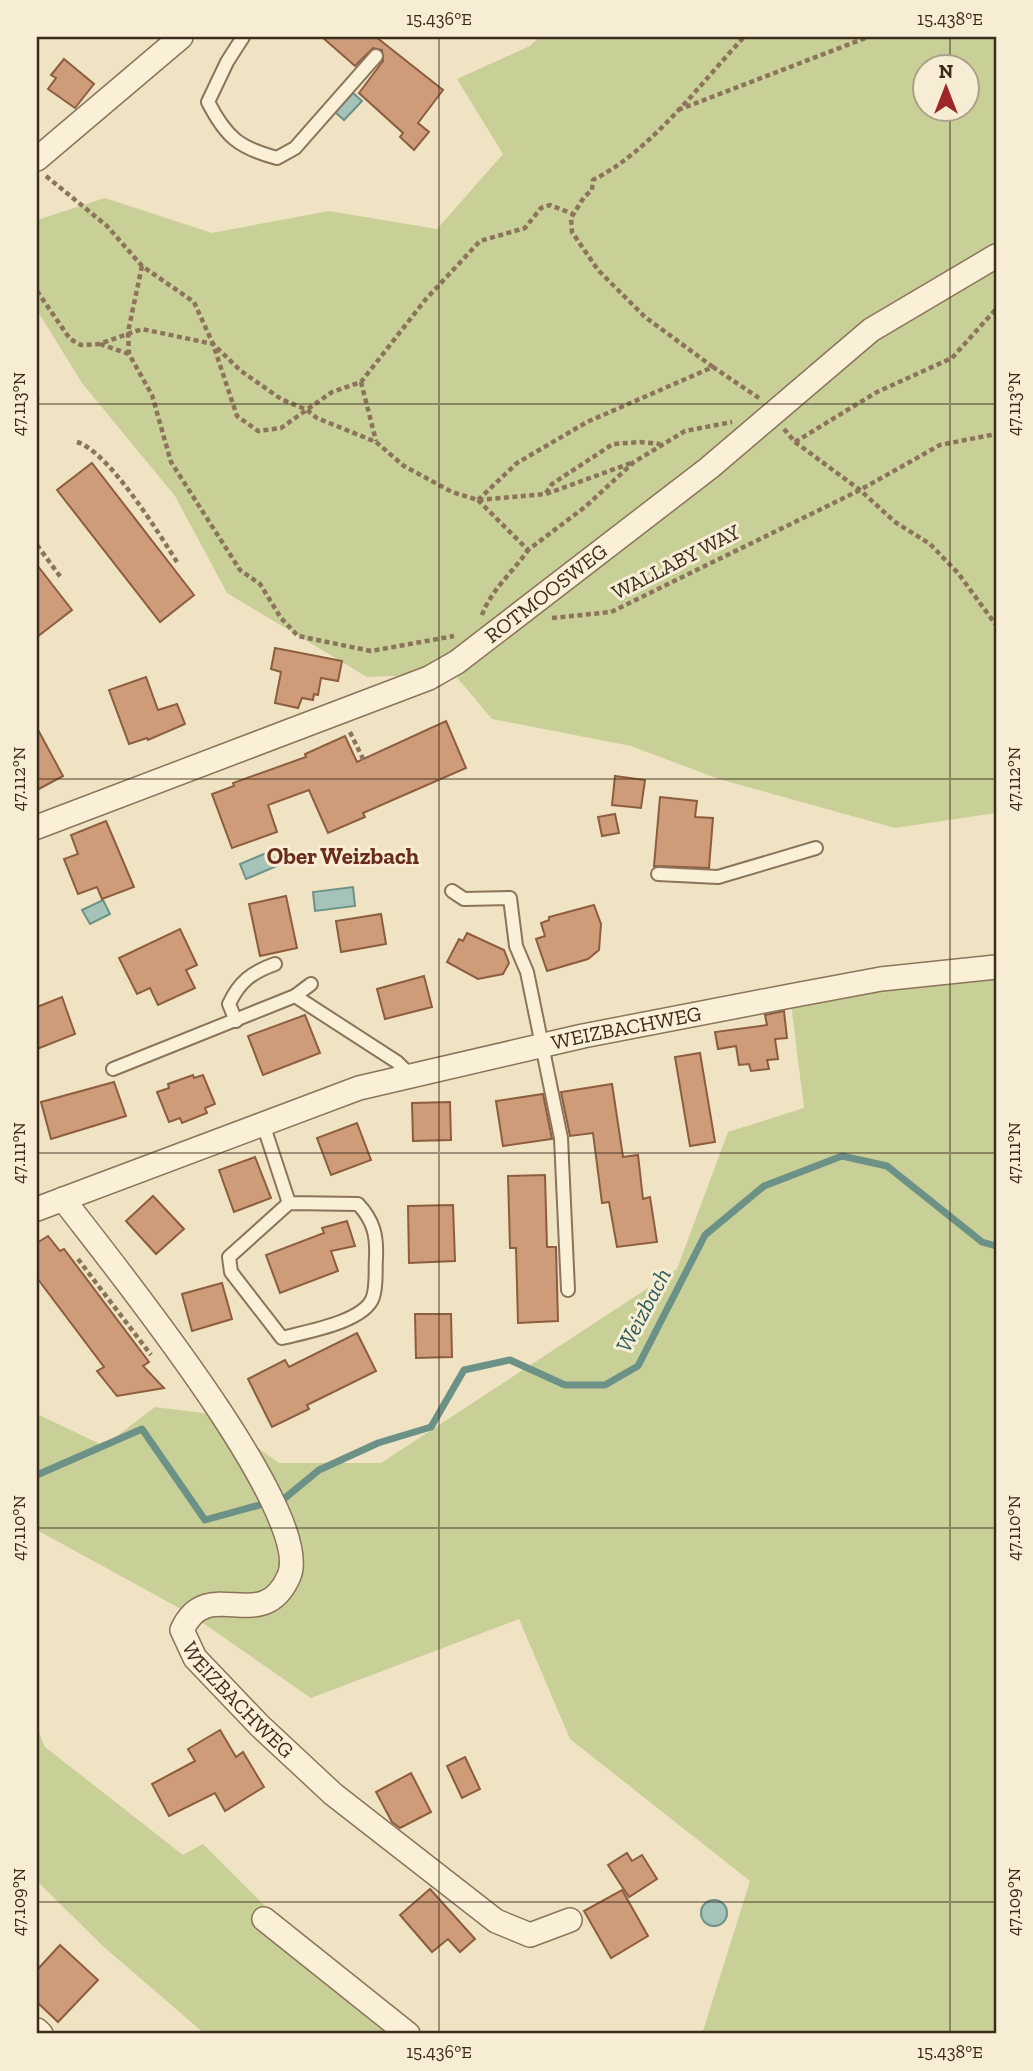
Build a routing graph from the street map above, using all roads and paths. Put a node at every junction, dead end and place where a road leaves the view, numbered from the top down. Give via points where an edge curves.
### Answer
1 (181, 37) edge
2 (243, 37) edge
3 (744, 37) edge
4 (867, 37) edge
5 (376, 56) dead end
6 (677, 110) junction
7 (37, 159) edge
8 (37, 169) edge
9 (573, 214) junction
10 (996, 256) edge
11 (142, 266) junction
12 (37, 291) edge
13 (996, 309) edge
14 (128, 332) junction
15 (99, 344) junction
16 (213, 344) junction
17 (129, 354) junction
18 (713, 367) junction
19 (361, 382) junction
20 (307, 410) junction
21 (769, 418) junction
22 (996, 434) edge
23 (77, 442) dead end
24 (376, 442) junction
25 (795, 442) junction
26 (663, 445) junction
27 (634, 462) junction
28 (860, 490) junction
29 (546, 494) junction
30 (478, 500) junction
31 (37, 545) edge
32 (528, 550) junction
33 (177, 562) dead end
34 (62, 579) dead end
35 (540, 619) dead end
36 (996, 625) edge
37 (482, 636) junction
38 (340, 712) junction
39 (365, 763) dead end
40 (37, 827) edge
41 (816, 848) dead end
42 (658, 874) dead end
43 (452, 891) dead end
44 (275, 964) dead end
45 (996, 967) edge
46 (311, 984) dead end
47 (295, 996) junction
48 (236, 1021) junction
49 (544, 1045) junction
50 (113, 1069) dead end
51 (411, 1076) junction
52 (263, 1124) junction
53 (63, 1199) junction
54 (289, 1203) junction
55 (37, 1209) edge
56 (70, 1248) dead end
57 (568, 1290) dead end
58 (151, 1356) dead end
59 (264, 1919) dead end
60 (570, 1920) dead end
61 (37, 2030) edge
62 (41, 2034) edge
63 (408, 2034) edge

1 - 7 street
2 - 5 lane via 208,102 223,131 253,152 277,158 295,149
3 - 6 path
4 - 6 path
6 - 9 path via 616,168 593,180 592,190
8 - 11 path via 107,226
9 - 18 path via 572,232 598,270 645,317
9 - 19 path via 551,205 541,208 525,228 480,241 426,299
10 - 21 street, ROTMOOSWEG via 871,330
11 - 14 path
11 - 16 path via 194,302
12 - 15 path via 70,339 80,345
13 - 25 path via 952,358 877,392
14 - 15 path
14 - 16 path via 158,331
14 - 17 path
15 - 17 path
16 - 20 path via 261,385
16 - 20 path via 237,416 258,431 281,428
17 - 37 path via 152,394 171,462 240,570 260,584 298,636 371,651
18 - 21 path
18 - 30 path via 587,422 517,463
19 - 20 path via 332,392
19 - 24 path
20 - 24 path
21 - 25 path
21 - 26 path via 727,420 685,431
21 - 37 street, ROTMOOSWEG
22 - 28 path, WALLABY WAY via 940,446
23 - 33 path via 91,446 144,511
24 - 30 path via 404,466 452,492
25 - 28 path
26 - 27 path
26 - 29 path via 613,444 552,484
27 - 29 path
27 - 32 path
28 - 35 path, WALLABY WAY via 611,612
28 - 36 path via 895,522 930,544
29 - 30 path
30 - 32 path
31 - 34 path
32 - 37 path via 488,598
37 - 38 street, ROTMOOSWEG via 429,678
38 - 39 path
38 - 40 street, ROTMOOSWEG
41 - 42 lane via 718,877
43 - 49 lane via 464,899 510,898 516,946 527,972
44 - 48 lane via 258,969 238,985 229,1004
45 - 49 street, WEIZBACHWEG via 881,979
46 - 47 lane
47 - 48 lane
47 - 51 lane via 397,1062
48 - 50 lane
49 - 51 street, WEIZBACHWEG
49 - 57 lane via 561,1138
51 - 52 street, WEIZBACHWEG via 359,1088
52 - 53 street, WEIZBACHWEG
52 - 54 lane
53 - 55 street, WEIZBACHWEG
53 - 60 street, WEIZBACHWEG via 244,1446 292,1552 290,1575 276,1597 259,1606 207,1604 188,1618 182,1630 195,1658 333,1794 496,1921 530,1935
54 - 54 lane via 229,1257 231,1272 282,1338 358,1314 373,1299 375,1280 377,1237 370,1216 358,1204
56 - 58 path
59 - 63 street
61 - 62 street

